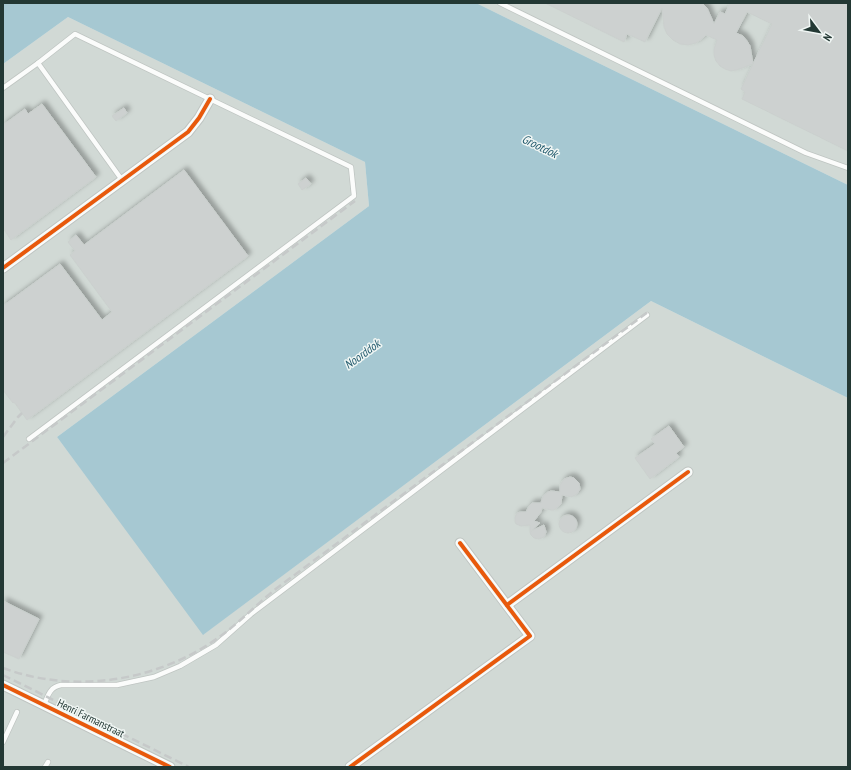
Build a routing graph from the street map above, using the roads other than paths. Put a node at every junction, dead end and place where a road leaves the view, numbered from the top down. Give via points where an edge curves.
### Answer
1 (500, 3) edge
2 (38, 63) junction
3 (3, 88) edge
4 (210, 99) junction
5 (848, 168) edge
6 (122, 180) junction
7 (3, 268) edge
8 (647, 315) dead end
9 (30, 438) dead end
10 (688, 472) dead end
11 (460, 543) dead end
12 (507, 605) junction
13 (3, 685) edge
14 (44, 705) junction
15 (17, 712) dead end
16 (3, 742) edge
17 (48, 762) dead end
18 (45, 767) edge
19 (170, 767) edge
20 (350, 767) edge

1 - 5 lane via 806,153
2 - 3 lane
2 - 4 lane via 75,34
2 - 6 lane
4 - 6 street via 188,132
4 - 9 lane via 351,167 354,196
6 - 7 street
8 - 14 lane via 252,614 216,645 180,666 154,677 117,685 55,686
10 - 12 street
11 - 12 street
12 - 20 street via 530,636
13 - 14 street, Henri Farmanstraat
14 - 19 street, Henri Farmanstraat
15 - 16 lane
17 - 18 lane

